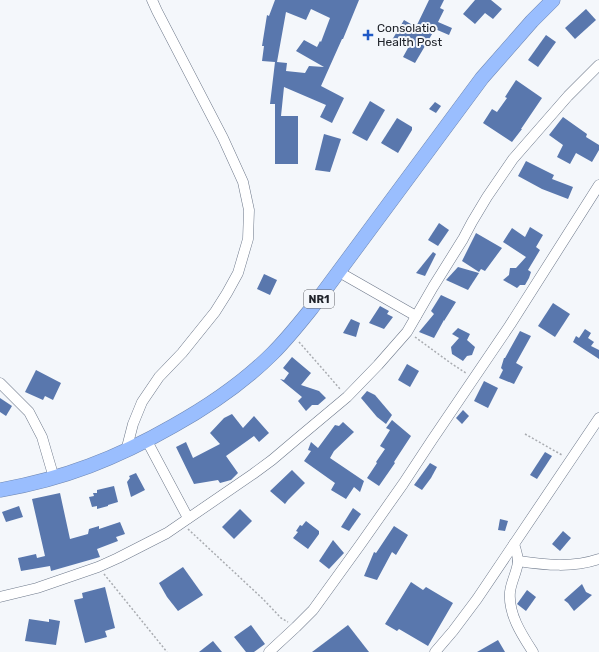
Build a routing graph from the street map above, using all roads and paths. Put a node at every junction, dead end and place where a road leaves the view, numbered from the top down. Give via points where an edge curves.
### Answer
1 (152, 0) edge
2 (553, 0) edge
3 (599, 65) edge
4 (599, 185) edge
5 (339, 272) junction
6 (416, 316) junction
7 (407, 332) junction
8 (292, 334) junction
9 (474, 378) junction
10 (0, 383) edge
11 (347, 397) junction
12 (599, 418) edge
13 (525, 434) dead end
14 (146, 441) junction
15 (126, 451) junction
16 (571, 460) junction
17 (54, 478) junction
18 (0, 490) edge
19 (184, 520) junction
20 (514, 544) junction
21 (599, 559) edge
22 (518, 561) junction
23 (98, 567) junction
24 (0, 597) edge
25 (281, 618) dead end
26 (167, 652) edge
27 (269, 652) edge
28 (435, 652) edge
29 (533, 652) edge

1 - 15 street via 243,182 249,210 248,239 238,273 215,312 159,376 142,402
2 - 5 highway, NR1 via 482,78
3 - 6 street via 568,96 513,160 487,197
4 - 9 street
5 - 6 street
5 - 8 highway, NR1
6 - 7 street
7 - 9 path
7 - 11 street
8 - 11 path
8 - 14 highway, NR1 via 216,400
9 - 27 street via 403,484 313,610
10 - 17 street via 29,412 42,437
11 - 19 street via 272,460
12 - 16 street
13 - 16 path
14 - 15 highway, NR1
14 - 19 street
15 - 17 highway, NR1
16 - 20 street
17 - 18 highway, NR1
19 - 23 street via 167,533
19 - 25 path
20 - 22 street
20 - 28 street via 478,599
21 - 22 street via 556,565
22 - 29 street via 510,594 512,607 516,622
23 - 24 street via 38,588
23 - 26 path

